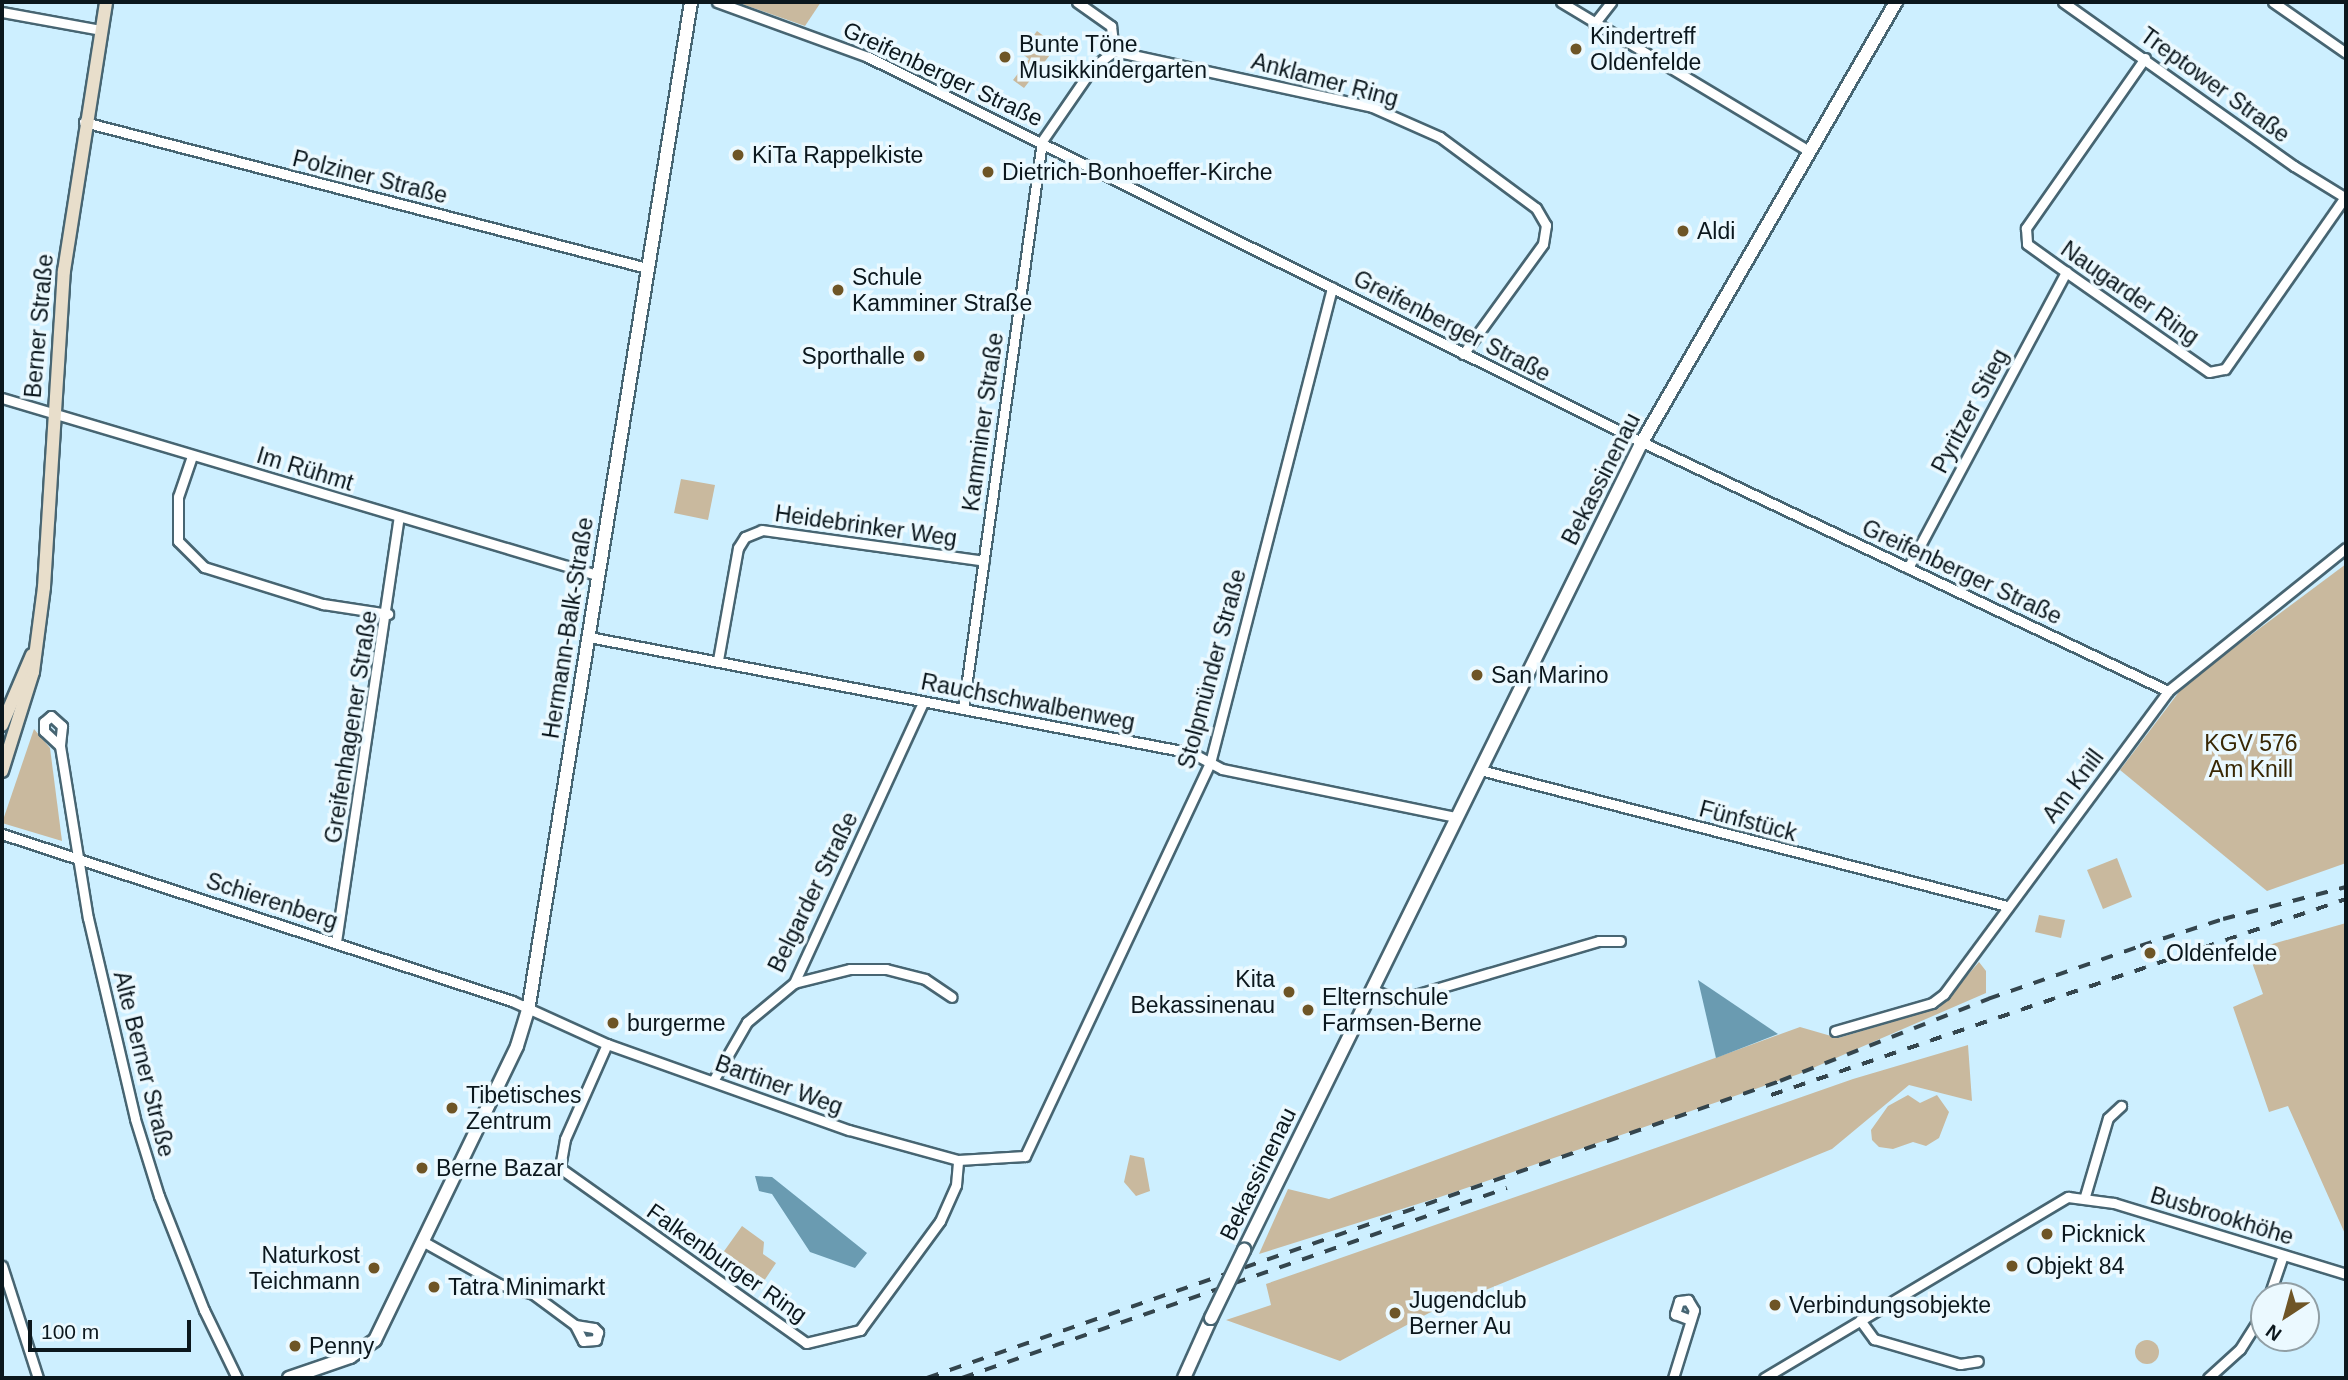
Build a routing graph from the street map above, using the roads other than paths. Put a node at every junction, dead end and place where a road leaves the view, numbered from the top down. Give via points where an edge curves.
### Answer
1 (106, 2) edge
2 (691, 2) edge
3 (717, 2) edge
4 (1077, 2) edge
5 (1561, 2) edge
6 (1611, 2) edge
7 (1896, 2) edge
8 (2063, 2) edge
9 (2273, 2) edge
10 (2, 12) edge
11 (1594, 24) junction
12 (101, 30) junction
13 (1114, 51) junction
14 (2346, 52) edge
15 (2145, 58) junction
16 (84, 122) junction
17 (1042, 141) junction
18 (1809, 152) junction
19 (2346, 198) edge
20 (647, 268) junction
21 (2066, 272) junction
22 (1332, 287) junction
23 (1463, 354) junction
24 (2, 398) edge
25 (52, 413) junction
26 (1642, 442) junction
27 (192, 456) junction
28 (399, 517) junction
29 (2346, 548) edge
30 (984, 561) junction
31 (1908, 568) junction
32 (597, 575) junction
33 (388, 614) junction
34 (589, 637) junction
35 (32, 655) junction
36 (718, 660) junction
37 (2168, 691) junction
38 (923, 702) junction
39 (963, 709) junction
40 (2, 725) edge
41 (60, 746) dead end
42 (1210, 763) junction
43 (1480, 770) junction
44 (2, 771) edge
45 (1456, 817) junction
46 (2, 834) edge
47 (80, 859) junction
48 (2007, 906) junction
49 (1620, 941) dead end
50 (336, 942) junction
51 (794, 983) junction
52 (1373, 990) junction
53 (952, 997) dead end
54 (528, 1012) junction
55 (1835, 1031) dead end
56 (607, 1044) junction
57 (713, 1081) junction
58 (2121, 1106) dead end
59 (1025, 1156) joint
60 (958, 1160) junction
61 (2085, 1196) junction
62 (424, 1242) junction
63 (2283, 1255) junction
64 (2, 1266) edge
65 (2346, 1275) edge
66 (2274, 1282) edge
67 (1688, 1319) dead end
68 (1860, 1320) junction
69 (575, 1325) dead end
70 (2250, 1333) edge
71 (1978, 1361) dead end
72 (38, 1378) edge
73 (237, 1378) edge
74 (289, 1378) edge
75 (1184, 1378) edge
76 (1673, 1378) edge
77 (1765, 1378) edge
78 (2207, 1378) edge

1 - 12 main road, Berner Straße
2 - 20 street, Hermann-Balk-Straße
3 - 17 street, Greifenberger Straße via 868,57
4 - 13 street via 1111,26
5 - 11 street
6 - 11 street
7 - 18 street, Bekassinenau
8 - 15 street, Treptower Straße via 2106,36
9 - 14 street
10 - 12 street
11 - 18 street
12 - 16 main road, Berner Straße
13 - 17 street via 1093,67
13 - 23 street, Anklamer Ring via 1372,107 1440,137 1536,208 1546,225 1544,244
15 - 19 street, Treptower Straße
15 - 21 street, Naugarder Ring via 2026,228 2027,243
16 - 20 street, Polziner Straße
16 - 25 main road, Berner Straße via 64,271
17 - 22 street, Greifenberger Straße
17 - 30 street, Kamminer Straße
18 - 26 street, Bekassinenau
19 - 21 street, Naugarder Ring via 2225,369 2209,372
20 - 32 street, Hermann-Balk-Straße
21 - 31 street, Pyritzer Stieg
22 - 23 street, Greifenberger Straße
22 - 42 street, Stolpmünder Straße
23 - 26 street, Greifenberger Straße
24 - 25 street, Im Rühmt
25 - 27 street, Im Rühmt
25 - 35 main road, Berner Straße via 47,556
26 - 31 street, Greifenberger Straße
26 - 43 street, Bekassinenau
27 - 28 street, Im Rühmt
27 - 33 street via 178,497 178,541 204,567 323,604
28 - 32 street, Im Rühmt
28 - 33 street, Greifenhagener Straße
29 - 37 street, Am Knill
30 - 36 street, Heidebrinker Weg via 762,530 745,537 738,548
30 - 39 street, Kamminer Straße
31 - 37 street, Greifenberger Straße
32 - 34 street, Hermann-Balk-Straße
33 - 50 street, Greifenhagener Straße
34 - 36 street, Rauchschwalbenweg
34 - 54 street, Hermann-Balk-Straße
35 - 40 main road, Berner Straße
35 - 44 main road, Berner Straße via 33,672
36 - 38 street, Rauchschwalbenweg
37 - 48 street, Am Knill
38 - 39 street, Rauchschwalbenweg
38 - 51 street, Belgarder Straße
39 - 42 street, Rauchschwalbenweg via 1192,753
41 - 47 street, Alte Berner Straße
42 - 45 street, Rauchschwalbenweg
42 - 59 street, Stolpmünder Straße
43 - 45 street, Bekassinenau
43 - 48 street, Fünfstück
45 - 52 street, Bekassinenau
46 - 47 street, Schierenberg
47 - 50 street, Schierenberg
47 - 73 street, Alte Berner Straße via 91,930 138,1128 199,1297
48 - 55 street, Am Knill via 1938,1000
49 - 52 street via 1600,941 1398,1000
50 - 54 street, Schierenberg via 512,1001
51 - 53 street via 850,969 886,969 925,979
51 - 57 street, Belgarder Straße via 747,1022
52 - 75 street, Bekassinenau, bridge
54 - 56 street, Bartiner Weg
54 - 62 street, Hermann-Balk-Straße via 517,1046
56 - 57 street, Bartiner Weg
56 - 60 street, Falkenburger Ring via 565,1139 560,1168 806,1343 860,1330 940,1221 956,1185
57 - 60 street, Bartiner Weg via 849,1130
58 - 61 street via 2108,1118
59 - 60 street, Bartiner Weg
61 - 63 street, Busbrookhöhe
61 - 68 street via 2059,1200
62 - 69 street via 499,1284 533,1294
62 - 74 street, Hermann-Balk-Straße via 375,1340 350,1357
63 - 65 street, Busbrookhöhe
63 - 66 street
64 - 72 street
67 - 76 street via 1688,1335
68 - 71 street via 1874,1339 1960,1364
68 - 77 street
70 - 78 street via 2240,1349

